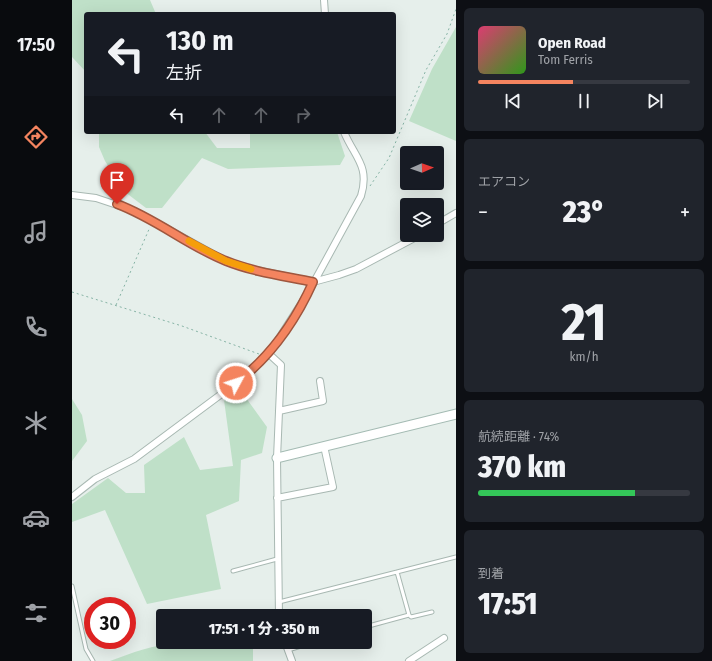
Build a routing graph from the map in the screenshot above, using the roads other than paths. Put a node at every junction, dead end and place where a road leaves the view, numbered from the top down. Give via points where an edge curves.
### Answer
1 (324, 0) edge
2 (325, 12) edge
3 (345, 134) edge
4 (72, 195) edge
5 (456, 213) edge
6 (444, 220) edge
7 (407, 242) edge
8 (313, 282) junction
9 (267, 355) junction
10 (320, 381) dead end
11 (279, 411) junction
12 (456, 414) edge
13 (324, 446) junction
14 (277, 458) junction
15 (72, 497) edge
16 (277, 498) junction
17 (456, 558) edge
18 (277, 559) junction
19 (233, 571) dead end
20 (397, 572) junction
21 (72, 586) edge
22 (277, 602) junction
23 (278, 609) edge
24 (432, 612) dead end
25 (409, 615) junction
26 (372, 625) edge
27 (444, 638) dead end
28 (291, 649) edge
29 (288, 650) joint
30 (93, 661) edge
31 (292, 661) edge
32 (409, 661) edge

1 - 2 street
3 - 8 street via 364,172 365,182
4 - 8 street via 106,201 153,220 226,261
5 - 6 street
7 - 8 street via 356,269
8 - 9 street via 296,313
9 - 11 street via 281,365
9 - 15 street via 231,387 134,459 95,479
10 - 11 street via 324,401
11 - 14 street
12 - 13 street
13 - 14 street
13 - 16 street via 333,487
14 - 16 street
16 - 18 street
17 - 20 lane
18 - 19 lane
18 - 22 street
20 - 22 lane
20 - 25 lane
21 - 30 lane via 86,649
22 - 23 street
24 - 25 lane via 415,617
25 - 26 lane
27 - 32 street
28 - 29 lane
29 - 31 street

